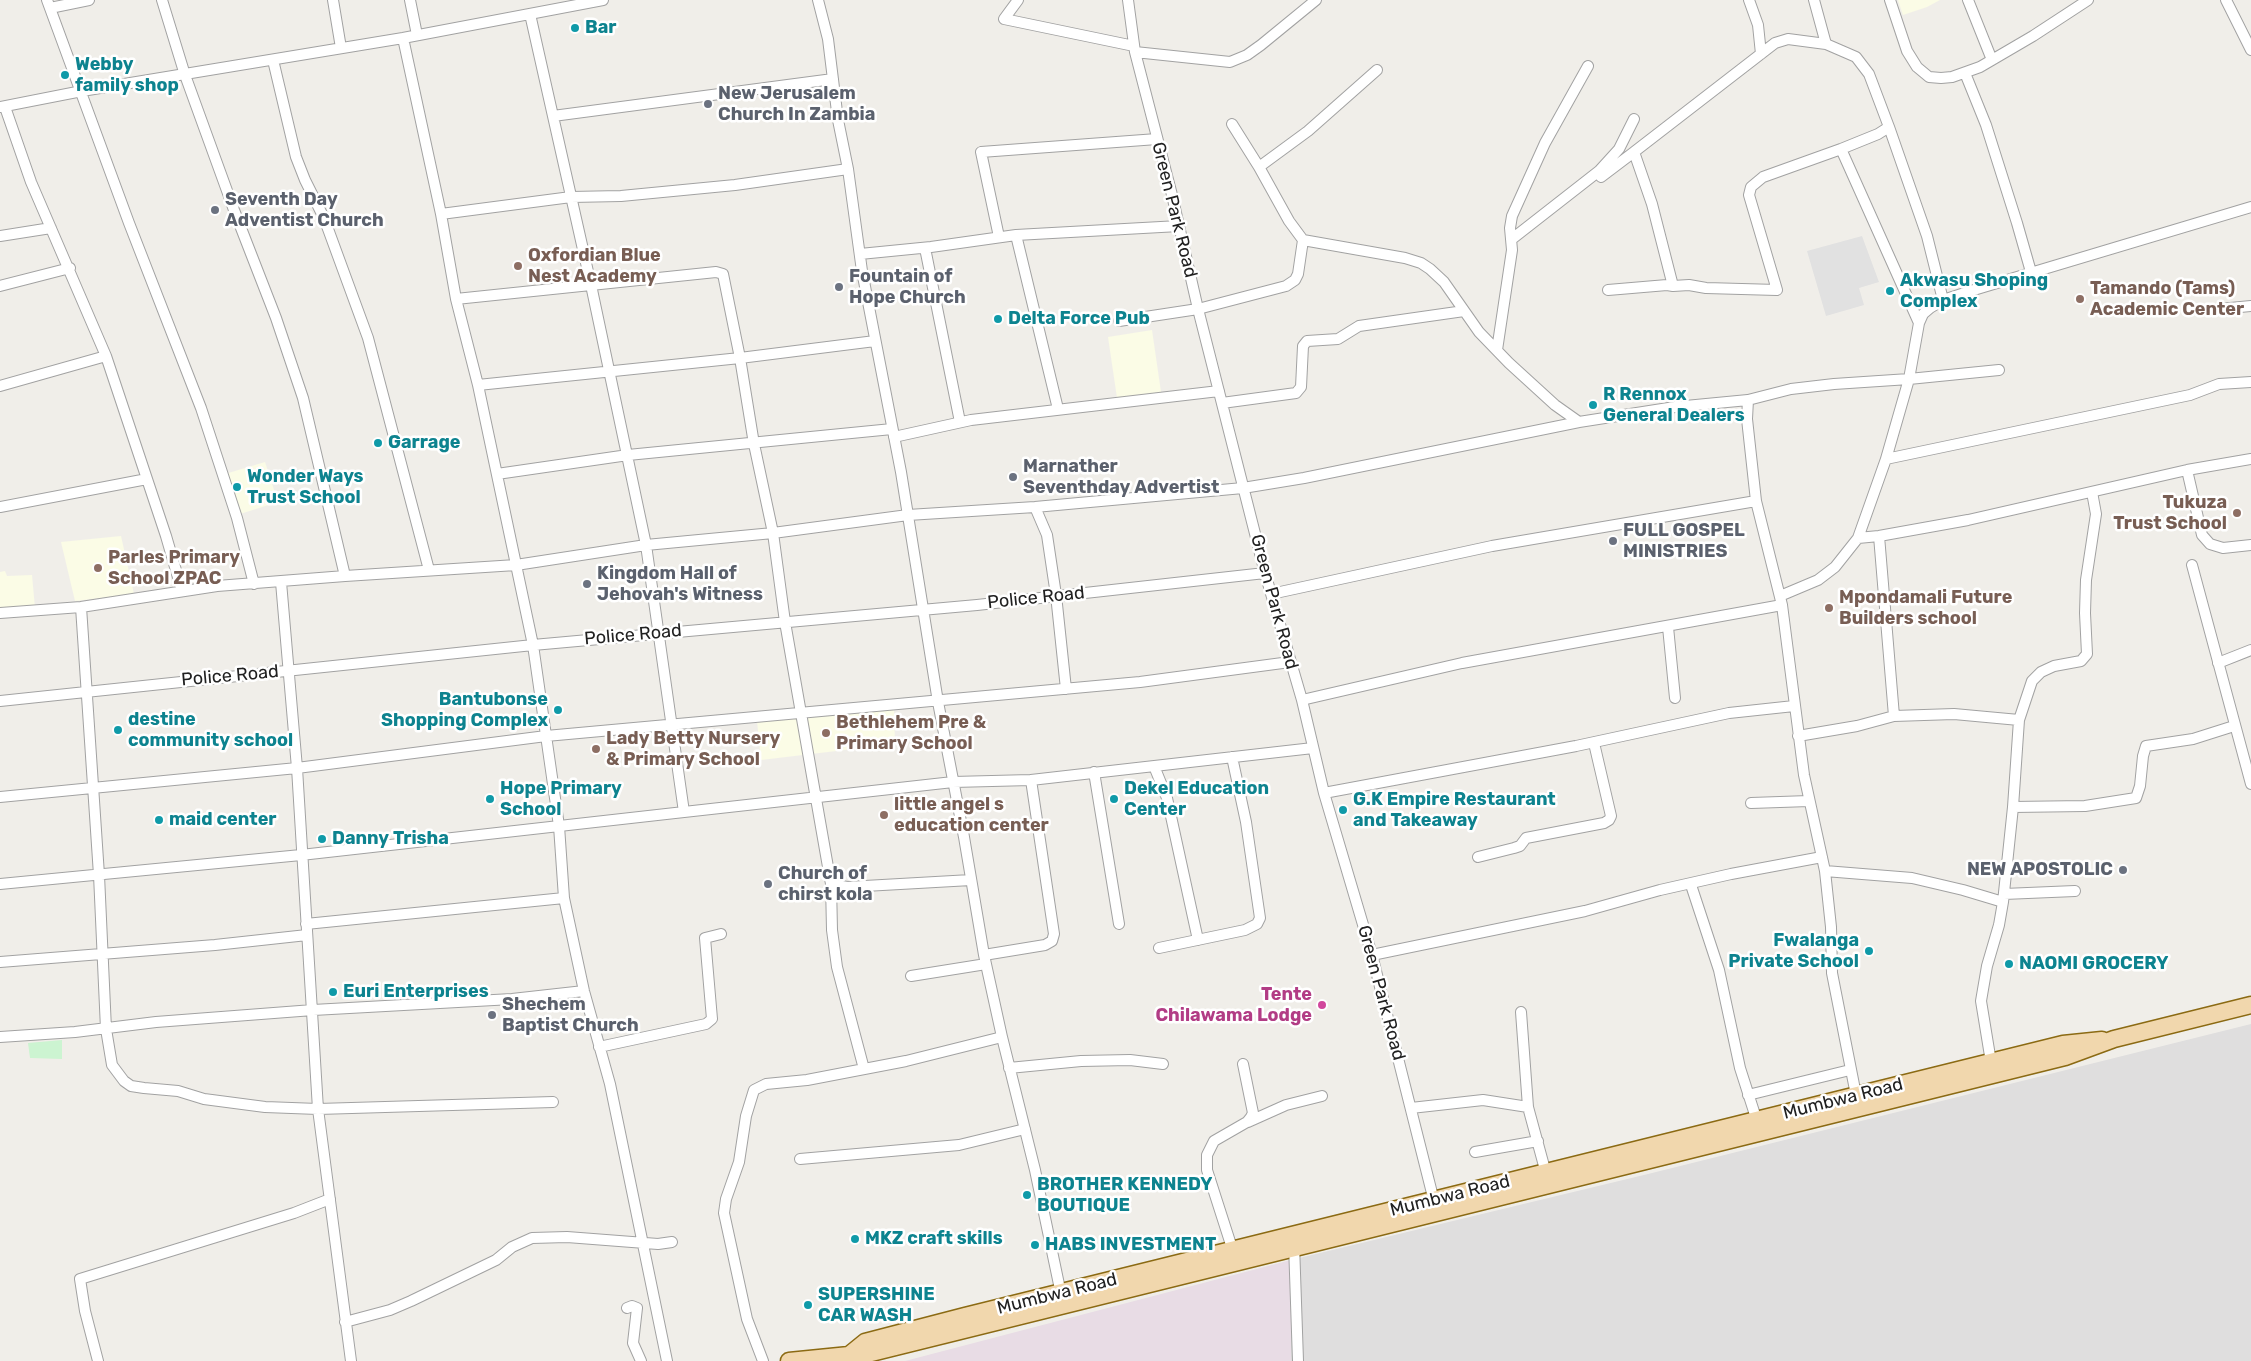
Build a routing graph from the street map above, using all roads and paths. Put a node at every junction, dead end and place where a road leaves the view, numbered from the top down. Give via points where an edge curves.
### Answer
1 (89, 0) edge
2 (162, 0) edge
3 (333, 0) edge
4 (410, 0) edge
5 (603, 0) edge
6 (818, 0) edge
7 (1018, 0) edge
8 (1128, 0) edge
9 (1316, 0) edge
10 (1750, 0) edge
11 (1814, 0) edge
12 (1890, 0) edge
13 (1968, 0) edge
14 (2088, 0) edge
15 (2226, 0) edge
16 (569, 3) edge
17 (49, 4) edge
18 (530, 14) junction
19 (418, 35) junction
20 (403, 38) junction
21 (1826, 44) junction
22 (341, 48) junction
23 (1135, 49) junction
24 (2251, 50) edge
25 (1761, 54) junction
26 (273, 60) junction
27 (1992, 60) junction
28 (1588, 66) dead end
29 (1377, 70) dead end
30 (1965, 73) junction
31 (185, 75) junction
32 (833, 79) junction
33 (82, 92) junction
34 (2, 107) edge
35 (553, 116) junction
36 (1634, 119) dead end
37 (1232, 124) dead end
38 (1889, 127) junction
39 (1157, 139) junction
40 (1841, 149) junction
41 (1634, 152) junction
42 (1259, 167) junction
43 (848, 169) junction
44 (571, 197) junction
45 (1566, 204) dead end
46 (2251, 207) edge
47 (441, 214) junction
48 (1179, 226) junction
49 (51, 228) junction
50 (0, 236) edge
51 (1016, 236) junction
52 (999, 237) junction
53 (1512, 238) junction
54 (1303, 240) junction
55 (925, 248) junction
56 (860, 254) junction
57 (70, 268) junction
58 (2031, 272) junction
59 (592, 285) junction
60 (0, 286) edge
61 (1673, 286) junction
62 (1608, 290) dead end
63 (456, 299) junction
64 (1943, 300) junction
65 (2251, 306) edge
66 (1198, 309) junction
67 (2209, 310) dead end
68 (1464, 311) junction
69 (1119, 321) dead end
70 (1919, 322) junction
71 (874, 341) junction
72 (1497, 350) junction
73 (106, 356) junction
74 (740, 358) junction
75 (1999, 370) dead end
76 (610, 371) junction
77 (1908, 380) junction
78 (2251, 382) edge
79 (478, 385) junction
80 (0, 386) edge
81 (1219, 391) junction
82 (1748, 400) junction
83 (1222, 403) junction
84 (1058, 409) junction
85 (960, 422) junction
86 (1579, 422) junction
87 (893, 433) junction
88 (754, 444) junction
89 (628, 455) junction
90 (1886, 459) junction
91 (2251, 459) edge
92 (2187, 470) junction
93 (497, 474) junction
94 (147, 479) junction
95 (1243, 488) junction
96 (2092, 492) junction
97 (1756, 501) junction
98 (0, 507) edge
99 (1034, 507) junction
100 (908, 515) junction
101 (773, 533) junction
102 (1879, 536) junction
103 (1858, 538) junction
104 (646, 545) junction
105 (2251, 545) edge
106 (516, 565) junction
107 (2192, 565) dead end
108 (430, 570) junction
109 (1265, 573) junction
110 (345, 576) junction
111 (281, 582) junction
112 (254, 584) junction
113 (182, 591) junction
114 (1271, 594) junction
115 (1056, 596) junction
116 (1781, 601) junction
117 (81, 607) junction
118 (924, 609) junction
119 (0, 613) edge
120 (785, 622) junction
121 (1668, 627) junction
122 (660, 633) junction
123 (532, 644) junction
124 (2251, 650) edge
125 (1290, 662) junction
126 (2218, 663) junction
127 (288, 672) junction
128 (1066, 689) junction
129 (86, 690) junction
130 (1675, 698) dead end
131 (1302, 700) junction
132 (0, 701) edge
133 (938, 702) junction
134 (1794, 706) junction
135 (800, 712) junction
136 (1894, 716) junction
137 (2018, 720) junction
138 (672, 725) junction
139 (2234, 726) junction
140 (546, 736) junction
141 (1798, 736) junction
142 (1594, 743) junction
143 (1313, 748) junction
144 (1232, 757) junction
145 (1154, 766) junction
146 (297, 768) junction
147 (1094, 772) junction
148 (1031, 780) junction
149 (953, 782) junction
150 (2251, 784) edge
151 (92, 788) junction
152 (1324, 793) junction
153 (0, 797) edge
154 (815, 797) junction
155 (1809, 801) junction
156 (1751, 803) dead end
157 (2013, 807) junction
158 (684, 812) junction
159 (559, 826) junction
160 (301, 854) junction
161 (1478, 857) dead end
162 (1822, 857) junction
163 (1825, 871) junction
164 (99, 874) junction
165 (972, 880) junction
166 (0, 884) edge
167 (831, 884) junction
168 (1691, 885) junction
169 (2075, 891) dead end
170 (564, 898) junction
171 (2003, 898) junction
172 (1119, 924) dead end
173 (306, 929) junction
174 (721, 934) dead end
175 (1198, 940) junction
176 (1159, 948) dead end
177 (103, 954) junction
178 (1372, 955) junction
179 (985, 960) junction
180 (0, 962) edge
181 (911, 976) dead end
182 (584, 991) junction
183 (2251, 1005) edge
184 (313, 1010) junction
185 (1521, 1012) dead end
186 (106, 1028) junction
187 (1002, 1037) junction
188 (0, 1038) edge
189 (2114, 1039) junction
190 (599, 1047) junction
191 (1991, 1062) junction
192 (1163, 1064) dead end
193 (1243, 1064) dead end
194 (1009, 1068) junction
195 (864, 1069) junction
196 (1850, 1070) junction
197 (1748, 1095) junction
198 (1322, 1096) dead end
199 (552, 1102) dead end
200 (1857, 1102) junction
201 (1528, 1107) junction
202 (1411, 1108) junction
203 (318, 1109) junction
204 (1757, 1121) junction
205 (1247, 1122) junction
206 (1025, 1129) junction
207 (1538, 1140) junction
208 (1475, 1152) dead end
209 (800, 1159) dead end
210 (1547, 1178) junction
211 (330, 1199) junction
212 (1434, 1201) junction
213 (672, 1242) dead end
214 (1293, 1242) junction
215 (642, 1243) junction
216 (1233, 1251) junction
217 (1182, 1270) junction
218 (1061, 1294) junction
219 (627, 1308) dead end
220 (344, 1322) junction
221 (98, 1361) edge
222 (351, 1361) edge
223 (641, 1361) edge
224 (667, 1361) edge
225 (763, 1361) edge
226 (789, 1361) edge
227 (839, 1361) edge
228 (1298, 1361) edge

1 - 17 street
2 - 31 street
3 - 22 street
4 - 19 street
5 - 16 street
6 - 32 street via 828,39
7 - 23 street via 1004,19
8 - 23 street, Green Park Road
9 - 23 street via 1261,45 1230,62
10 - 25 street via 1758,25
11 - 21 street
12 - 30 street via 1908,51 1918,67 1929,77 1952,77
13 - 27 street
14 - 27 street
15 - 24 street
16 - 18 street
17 - 33 street
18 - 19 street
18 - 35 street
19 - 20 street
20 - 22 street
20 - 47 street
21 - 25 street via 1788,39 1775,43
21 - 38 street via 1856,57 1864,66
22 - 26 street
23 - 39 street, Green Park Road
25 - 41 street
26 - 31 street
26 - 108 street via 296,158 324,218 368,338
27 - 30 street
28 - 53 street via 1545,143 1512,216
29 - 42 street via 1308,131
30 - 58 street via 1986,125
31 - 33 street
31 - 110 street via 303,398
32 - 35 street
32 - 43 street
33 - 34 street
33 - 112 street via 201,408 237,518
34 - 49 street
35 - 44 street
36 - 53 street via 1619,149 1600,171
37 - 42 street
38 - 40 street
38 - 64 street via 1927,236
39 - 48 street, Green Park Road
39 - 52 street via 981,152
40 - 61 street via 1763,177 1751,187 1749,195 1777,290
40 - 70 street
41 - 45 street
41 - 61 street via 1652,204
42 - 54 street
43 - 44 street via 736,185 621,196
43 - 56 street
44 - 47 street
44 - 59 street
46 - 58 street
47 - 63 street
48 - 51 street
48 - 66 street, Green Park Road
49 - 50 street
49 - 57 street
51 - 52 street
51 - 84 street
52 - 55 street
53 - 72 street
54 - 66 street via 1296,280 1286,286
54 - 68 street via 1421,263 1444,282
55 - 56 street
55 - 85 street
56 - 71 street
57 - 60 street
57 - 73 street
58 - 64 street
59 - 63 street
59 - 74 street via 722,274
59 - 76 street
61 - 62 street
63 - 79 street
64 - 70 street via 1923,314
65 - 67 street
66 - 69 street
66 - 81 street, Green Park Road
68 - 72 street
68 - 83 street via 1360,326 1338,339 1307,341 1303,346 1301,387 1296,393
70 - 77 street
71 - 74 street
71 - 87 street
72 - 86 street via 1555,405
73 - 80 street
73 - 94 street
74 - 76 street
74 - 88 street
75 - 77 street
76 - 79 street
76 - 89 street
77 - 82 street via 1791,389
77 - 90 street
78 - 90 street via 2219,384 2190,394
79 - 93 street
81 - 83 street, Green Park Road
81 - 84 street
82 - 86 street
82 - 97 street
83 - 95 street, Green Park Road
84 - 85 street
85 - 87 street
86 - 95 street
87 - 88 street
87 - 100 street
88 - 89 street
88 - 101 street
89 - 93 street
89 - 104 street
90 - 103 street
91 - 92 street
92 - 96 street
92 - 105 street via 2202,535 2210,544 2223,548
93 - 106 street
94 - 98 street
94 - 113 street
95 - 99 street
95 - 109 street, Green Park Road
96 - 102 street
96 - 137 street via 2096,514 2086,580 2087,654 2081,661 2041,672 2032,681
97 - 114 street via 1492,546
97 - 116 street
99 - 100 street
99 - 115 street via 1047,535
100 - 101 street
100 - 118 street
101 - 104 street
101 - 120 street
102 - 103 street
102 - 136 street
103 - 116 street via 1835,567
104 - 106 street
104 - 122 street
106 - 108 street
106 - 123 street
107 - 126 street
108 - 110 street
109 - 114 street, Green Park Road
109 - 115 street, Police Road
110 - 111 street
111 - 112 street
111 - 127 street
112 - 113 street
113 - 117 street
114 - 125 street, Green Park Road
115 - 118 street, Police Road
115 - 128 street
116 - 121 street
116 - 134 street
117 - 119 street
117 - 129 street
118 - 120 street, Police Road
118 - 133 street
120 - 122 street, Police Road
120 - 135 street
121 - 130 street
121 - 131 street via 1462,663
122 - 123 street, Police Road
122 - 138 street
123 - 127 street, Police Road
123 - 140 street
124 - 126 street
125 - 128 street
125 - 131 street, Green Park Road
126 - 139 street
127 - 129 street, Police Road
127 - 146 street
128 - 133 street
129 - 132 street, Police Road
129 - 151 street
131 - 143 street, Green Park Road
133 - 135 street
133 - 149 street
134 - 141 street
134 - 142 street via 1729,714
135 - 138 street
135 - 154 street
136 - 137 street via 1954,714
136 - 141 street
137 - 157 street
138 - 140 street
138 - 158 street
139 - 150 street
139 - 157 street via 2193,739 2146,746 2136,798 2085,806
140 - 146 street
140 - 159 street
141 - 155 street
142 - 152 street
142 - 161 street via 1611,816 1609,820 1526,838 1520,846
143 - 144 street
143 - 152 street, Green Park Road
144 - 145 street
144 - 175 street via 1246,822 1260,918 1245,930
145 - 147 street
145 - 175 street via 1167,798
146 - 151 street
146 - 160 street
147 - 148 street
147 - 172 street
148 - 149 street
148 - 179 street via 1054,934 1052,941 1045,945
149 - 154 street
149 - 165 street
151 - 153 street
151 - 164 street
152 - 178 street, Green Park Road
154 - 158 street
154 - 167 street
155 - 156 street
155 - 162 street
157 - 171 street
158 - 159 street
159 - 160 street
159 - 170 street
160 - 164 street
160 - 173 street
162 - 163 street
162 - 168 street
163 - 171 street via 1912,878
163 - 196 street via 1832,973
164 - 166 street
164 - 177 street
165 - 167 street via 847,887
165 - 179 street
167 - 195 street via 837,967
168 - 178 street via 1660,890 1585,911
168 - 197 street via 1719,970
169 - 171 street
170 - 173 street
170 - 182 street
171 - 191 street via 1981,1001
173 - 177 street via 215,945
173 - 184 street
174 - 190 street via 705,938 712,1019 706,1024
175 - 176 street
177 - 180 street
177 - 186 street
178 - 202 street, Green Park Road
179 - 181 street
179 - 187 street
182 - 184 street via 512,999
182 - 190 street
183 - 189 main road, Mumbwa Road
184 - 186 street
184 - 203 street
185 - 201 street
186 - 188 street
186 - 203 street via 112,1066 131,1086 178,1091 231,1104
187 - 194 street
187 - 195 street
189 - 191 main road, Mumbwa Road via 2074,1041
189 - 200 main road, Mumbwa Road via 2077,1054
190 - 215 street via 610,1084
191 - 200 main road, Mumbwa Road
192 - 194 street via 1091,1060
193 - 205 street via 1252,1113
194 - 206 street
195 - 225 street via 766,1084 754,1090 724,1213 747,1319
196 - 197 street
196 - 200 street
197 - 204 street
198 - 205 street via 1286,1104
199 - 203 street
200 - 204 main road, Mumbwa Road
200 - 210 main road, Mumbwa Road
201 - 202 street via 1483,1100
201 - 207 street
202 - 212 street, Green Park Road
203 - 211 street
204 - 210 main road, Mumbwa Road
205 - 216 street via 1214,1141 1207,1155 1207,1170
206 - 209 street via 959,1145
206 - 218 street
207 - 208 street
207 - 210 street
210 - 212 main road, Mumbwa Road
210 - 214 main road, Mumbwa Road
211 - 220 street
211 - 221 street via 80,1279
212 - 214 main road, Mumbwa Road
213 - 215 street
214 - 216 main road, Mumbwa Road
214 - 217 main road, Mumbwa Road
214 - 228 street
215 - 220 street via 567,1237 532,1238 512,1247 496,1260 411,1301
215 - 224 street
216 - 217 main road, Mumbwa Road
217 - 218 main road, Mumbwa Road
217 - 227 main road, Mumbwa Road
218 - 226 main road, Mumbwa Road via 865,1342 849,1355
219 - 223 street via 636,1308 633,1343
220 - 222 street

